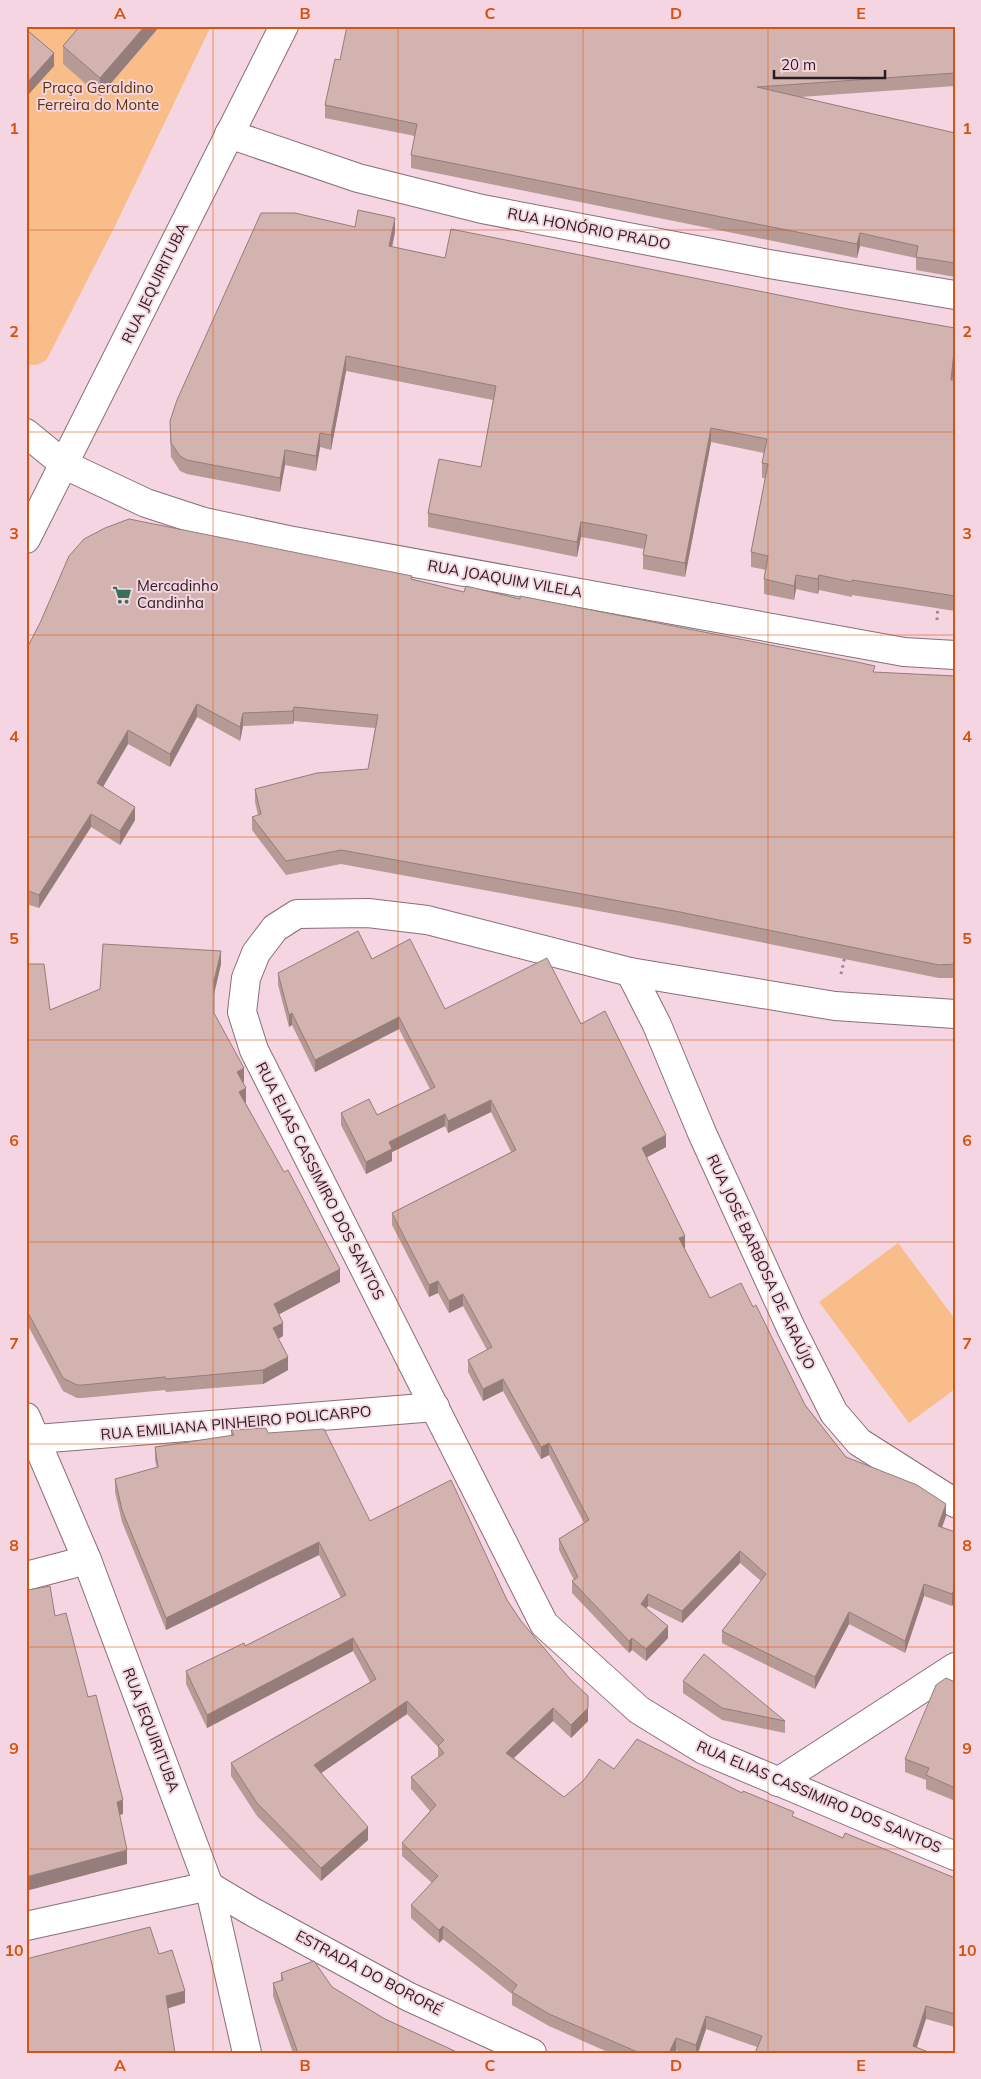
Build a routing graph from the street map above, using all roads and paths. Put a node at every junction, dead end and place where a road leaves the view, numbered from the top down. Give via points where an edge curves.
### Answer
1 (284, 26) edge
2 (229, 134) junction
3 (955, 295) edge
4 (26, 433) edge
5 (65, 465) junction
6 (26, 539) edge
7 (939, 597) edge
8 (944, 655) edge
9 (846, 949) edge
10 (630, 972) junction
11 (835, 1006) junction
12 (955, 1014) edge
13 (435, 1407) junction
14 (32, 1428) edge
15 (955, 1503) edge
16 (87, 1560) junction
17 (26, 1576) edge
18 (955, 1667) edge
19 (778, 1782) junction
20 (955, 1856) edge
21 (209, 1886) junction
22 (26, 1926) edge
23 (247, 2053) edge
24 (532, 2053) edge

1 - 2 street, RUA JEQUIRITUBA
2 - 3 street, RUA HONÓRIO PRADO via 358,178 482,209 769,264
2 - 5 street, RUA JEQUIRITUBA
4 - 5 street, RUA JOAQUIM VILELA
5 - 6 street, RUA JEQUIRITUBA
5 - 8 street, RUA JOAQUIM VILELA via 146,503 204,522 904,652
7 - 8 path
9 - 11 path
10 - 11 street, RUA ELIAS CASSIMIRO DOS SANTOS
10 - 13 street, RUA ELIAS CASSIMIRO DOS SANTOS via 427,920 368,913 297,914 275,928 256,953 246,978 242,1012 254,1050
10 - 15 street, RUA JOSÉ BARBOSA DE ARAÚJO via 657,1025 702,1133 791,1328 834,1413 859,1442
11 - 12 street, RUA ELIAS CASSIMIRO DOS SANTOS
13 - 14 street, RUA EMILIANA PINHEIRO POLICARPO
13 - 19 street, RUA ELIAS CASSIMIRO DOS SANTOS via 544,1624 639,1710 704,1750
14 - 16 street, RUA JEQUIRITUBA
16 - 17 street
16 - 21 street, RUA JEQUIRITUBA
18 - 19 street
19 - 20 street, RUA ELIAS CASSIMIRO DOS SANTOS
21 - 22 street
21 - 23 street, RUA JEQUIRITUBA
21 - 24 street, ESTRADA DO BORORÉ via 409,1997

